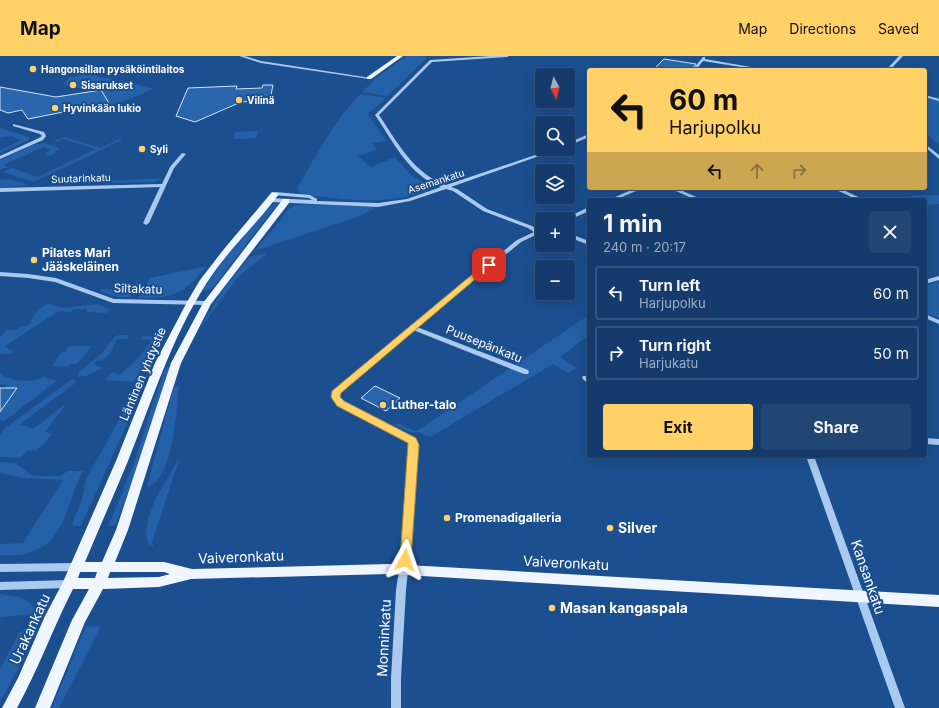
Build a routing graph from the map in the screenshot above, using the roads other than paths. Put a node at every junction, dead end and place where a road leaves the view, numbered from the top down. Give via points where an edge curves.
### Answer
1 (241, 56) edge
2 (400, 56) edge
3 (507, 56) edge
4 (706, 56) edge
5 (901, 56) edge
6 (702, 60) junction
7 (696, 68) edge
8 (753, 68) edge
9 (890, 68) edge
10 (369, 78) joint
11 (927, 97) edge
12 (939, 100) edge
13 (15, 125) dead end
14 (587, 136) edge
15 (575, 142) edge
16 (927, 147) edge
17 (184, 154) dead end
18 (536, 156) edge
19 (0, 158) edge
20 (939, 158) edge
21 (164, 185) junction
22 (446, 187) junction
23 (0, 190) edge
24 (635, 190) edge
25 (677, 190) edge
26 (840, 190) edge
27 (272, 197) junction
28 (617, 198) edge
29 (695, 198) edge
30 (858, 198) edge
31 (286, 201) junction
32 (317, 201) junction
33 (587, 210) edge
34 (575, 215) edge
35 (146, 223) dead end
36 (535, 229) edge
37 (535, 233) edge
38 (575, 238) edge
39 (587, 242) edge
40 (0, 274) edge
41 (939, 278) edge
42 (927, 281) edge
43 (191, 302) junction
44 (207, 303) junction
45 (927, 317) edge
46 (939, 322) edge
47 (412, 327) junction
48 (526, 372) dead end
49 (927, 441) edge
50 (939, 442) edge
51 (811, 458) edge
52 (76, 566) junction
53 (106, 566) junction
54 (0, 568) edge
55 (404, 570) junction
56 (191, 574) junction
57 (99, 583) junction
58 (69, 584) junction
59 (0, 586) edge
60 (859, 595) junction
61 (939, 601) edge
62 (9, 708) edge
63 (42, 708) edge
64 (396, 708) edge
65 (900, 708) edge

1 - 10 street via 261,62
2 - 10 main road
3 - 22 street via 431,61 378,113 413,167
4 - 6 street
5 - 9 street
6 - 7 street
6 - 8 street
11 - 12 street
13 - 19 street via 42,133 44,136
14 - 15 street
16 - 20 street
17 - 21 street via 172,167
18 - 22 street, Asemankatu
21 - 23 street, Suutarinkatu
21 - 35 street
22 - 32 street, Asemankatu via 408,200 378,205
22 - 36 street via 485,210
24 - 28 street
25 - 29 street
26 - 30 street
27 - 31 street, Asemankatu
27 - 32 street, Asemankatu via 310,197
27 - 43 main road, Läntinen yhdystie via 222,256
31 - 32 street, Asemankatu
31 - 44 main road
33 - 34 street
37 - 47 street via 519,241
38 - 39 street
40 - 43 street, Siltakatu via 56,280 113,301
41 - 42 street
43 - 44 street, Siltakatu
43 - 52 main road, Läntinen yhdystie via 160,363 122,461
44 - 53 main road via 176,363 122,530
45 - 46 street
47 - 48 street, Puusepänkatu
47 - 55 street, Monninkatu via 336,391 336,397 341,404 412,440 414,445
49 - 50 street
51 - 60 street, Kansankatu
52 - 53 main road, Vaiveronkatu
52 - 54 street
52 - 58 main road, Läntinen yhdystie
53 - 56 main road, Vaiveronkatu via 164,566
53 - 57 main road
55 - 56 main road, Vaiveronkatu
55 - 60 main road, Vaiveronkatu
55 - 64 street, Monninkatu
56 - 57 main road, Vaiveronkatu via 159,582
57 - 58 main road, Vaiveronkatu
57 - 63 main road via 79,620
58 - 59 street
58 - 62 main road, Urakankatu
60 - 61 main road, Vaiveronkatu
60 - 65 street, Kansankatu

